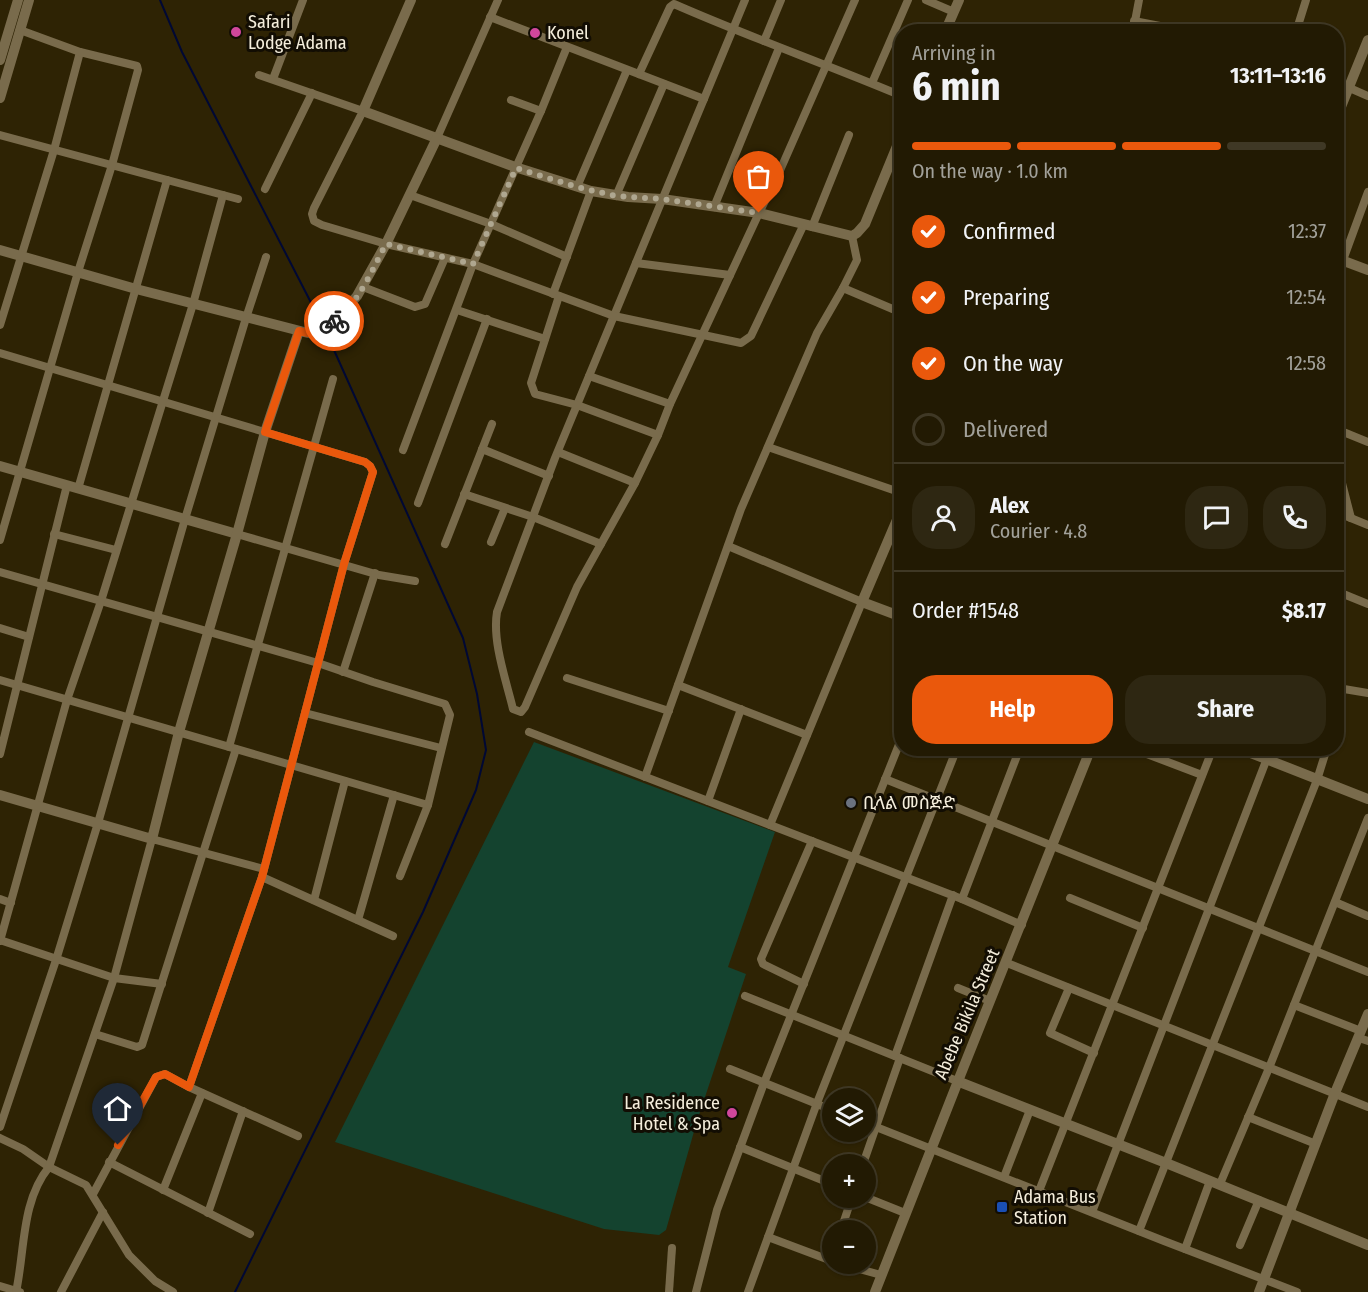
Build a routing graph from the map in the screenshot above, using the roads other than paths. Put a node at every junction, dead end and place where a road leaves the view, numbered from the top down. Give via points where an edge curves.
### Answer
1 (18, 0) edge
2 (29, 0) edge
3 (303, 0) edge
4 (411, 0) edge
5 (498, 0) edge
6 (745, 0) edge
7 (781, 0) edge
8 (855, 0) edge
9 (908, 0) edge
10 (926, 0) edge
11 (959, 0) edge
12 (1139, 0) edge
13 (1306, 0) edge
14 (954, 12) junction
15 (490, 17) junction
16 (1134, 21) junction
17 (898, 24) edge
18 (949, 24) edge
19 (1134, 24) edge
20 (1150, 24) edge
21 (1298, 24) edge
22 (733, 29) junction
23 (20, 30) junction
24 (894, 32) edge
25 (1368, 40) edge
26 (764, 41) junction
27 (567, 47) junction
28 (779, 48) junction
29 (80, 52) junction
30 (0, 60) edge
31 (826, 64) junction
32 (627, 70) junction
33 (639, 74) junction
34 (259, 75) dead end
35 (273, 79) junction
36 (872, 83) junction
37 (664, 84) junction
38 (1344, 86) edge
39 (1349, 88) junction
40 (312, 93) junction
41 (894, 93) edge
42 (1368, 96) edge
43 (0, 98) edge
44 (704, 99) junction
45 (511, 100) dead end
46 (1344, 100) edge
47 (363, 111) junction
48 (541, 111) junction
49 (0, 135) edge
50 (849, 135) dead end
51 (437, 138) junction
52 (54, 150) junction
53 (894, 155) edge
54 (112, 165) junction
55 (516, 168) junction
56 (167, 180) junction
57 (577, 187) junction
58 (265, 189) dead end
59 (591, 191) junction
60 (1368, 192) edge
61 (223, 195) junction
62 (410, 195) junction
63 (616, 196) junction
64 (238, 199) dead end
65 (662, 199) junction
66 (714, 207) junction
67 (759, 213) junction
68 (491, 224) junction
69 (808, 225) junction
70 (852, 238) junction
71 (386, 244) junction
72 (1344, 249) edge
73 (0, 250) edge
74 (20, 257) junction
75 (267, 257) dead end
76 (567, 257) junction
77 (445, 258) junction
78 (1344, 261) edge
79 (636, 263) junction
80 (473, 264) junction
81 (1368, 270) edge
82 (78, 272) junction
83 (730, 275) junction
84 (363, 286) junction
85 (843, 288) junction
86 (136, 289) junction
87 (556, 296) junction
88 (193, 304) junction
89 (457, 310) junction
90 (894, 310) edge
91 (614, 316) junction
92 (246, 318) junction
93 (486, 320) junction
94 (0, 325) edge
95 (303, 332) junction
96 (703, 335) junction
97 (545, 339) junction
98 (0, 353) edge
99 (51, 368) junction
100 (589, 376) junction
101 (333, 379) dead end
102 (108, 385) junction
103 (162, 401) junction
104 (670, 404) junction
105 (577, 405) junction
106 (216, 417) junction
107 (492, 423) dead end
108 (265, 432) junction
109 (1344, 432) edge
110 (658, 435) junction
111 (1368, 442) edge
112 (315, 447) junction
113 (768, 447) junction
114 (482, 449) junction
115 (403, 450) dead end
116 (558, 452) junction
117 (0, 466) edge
118 (19, 472) junction
119 (549, 476) junction
120 (635, 483) junction
121 (73, 487) junction
122 (894, 490) edge
123 (1344, 491) edge
124 (464, 494) junction
125 (130, 503) junction
126 (418, 503) dead end
127 (505, 508) junction
128 (1344, 515) edge
129 (533, 517) junction
130 (1351, 518) junction
131 (185, 519) junction
132 (1368, 525) edge
133 (894, 527) edge
134 (54, 534) junction
135 (237, 534) junction
136 (0, 540) edge
137 (491, 543) dead end
138 (445, 544) dead end
139 (600, 544) junction
140 (728, 546) junction
141 (286, 548) junction
142 (116, 550) junction
143 (344, 564) junction
144 (0, 572) edge
145 (375, 573) junction
146 (415, 582) dead end
147 (42, 584) junction
148 (1344, 594) edge
149 (101, 601) junction
150 (862, 602) junction
151 (1368, 604) edge
152 (894, 614) edge
153 (158, 617) junction
154 (0, 628) edge
155 (209, 632) junction
156 (29, 637) junction
157 (258, 646) junction
158 (318, 663) junction
159 (343, 672) junction
160 (567, 678) dead end
161 (0, 680) edge
162 (678, 685) junction
163 (18, 686) junction
164 (1344, 687) edge
165 (1368, 693) edge
166 (67, 700) junction
167 (741, 709) junction
168 (669, 711) junction
169 (305, 713) junction
170 (127, 717) junction
171 (179, 732) junction
172 (529, 732) dead end
173 (807, 735) junction
174 (441, 747) junction
175 (233, 748) junction
176 (0, 754) edge
177 (894, 756) edge
178 (954, 756) edge
179 (1017, 756) edge
180 (1088, 756) edge
181 (1152, 756) edge
182 (1210, 756) edge
183 (1257, 756) edge
184 (1268, 756) edge
185 (1324, 756) edge
186 (1267, 760) junction
187 (292, 765) junction
188 (1202, 775) junction
189 (645, 777) junction
190 (885, 779) junction
191 (1317, 780) junction
192 (345, 781) junction
193 (0, 795) edge
194 (394, 795) junction
195 (937, 799) junction
196 (1368, 800) edge
197 (708, 801) junction
198 (428, 805) junction
199 (38, 807) junction
200 (1368, 818) edge
201 (992, 821) junction
202 (98, 824) junction
203 (770, 825) junction
204 (152, 839) junction
205 (812, 841) junction
206 (1052, 846) junction
207 (204, 853) junction
208 (854, 857) junction
209 (263, 873) junction
210 (400, 876) dead end
211 (906, 877) junction
212 (1158, 889) junction
213 (953, 895) junction
214 (962, 898) junction
215 (1070, 898) dead end
216 (0, 899) edge
217 (314, 900) junction
218 (1335, 902) junction
219 (11, 903) junction
220 (1209, 910) junction
221 (1368, 915) edge
222 (358, 920) junction
223 (1022, 925) junction
224 (1143, 928) junction
225 (1258, 929) junction
226 (393, 936) dead end
227 (0, 941) edge
228 (1315, 951) junction
229 (56, 960) junction
230 (1007, 963) junction
231 (1368, 972) edge
232 (114, 978) junction
233 (162, 984) junction
234 (804, 984) junction
235 (958, 988) dead end
236 (1069, 988) junction
237 (745, 996) dead end
238 (990, 1001) junction
239 (1294, 1005) junction
240 (1112, 1006) junction
241 (1368, 1014) edge
242 (792, 1015) junction
243 (1164, 1027) junction
244 (95, 1034) junction
245 (844, 1036) junction
246 (1363, 1037) edge
247 (1212, 1046) junction
248 (1094, 1053) junction
249 (897, 1057) junction
250 (1269, 1068) junction
251 (730, 1069) dead end
252 (957, 1081) junction
253 (765, 1083) junction
254 (189, 1087) junction
255 (202, 1093) junction
256 (1335, 1093) junction
257 (817, 1103) junction
258 (822, 1105) edge
259 (1368, 1107) edge
260 (1030, 1110) junction
261 (243, 1111) junction
262 (1248, 1117) junction
263 (1066, 1124) junction
264 (0, 1127) edge
265 (876, 1127) joint
266 (298, 1136) dead end
267 (0, 1138) edge
268 (1119, 1144) junction
269 (1316, 1144) junction
270 (740, 1148) junction
271 (930, 1148) junction
272 (109, 1162) junction
273 (1166, 1163) junction
274 (49, 1167) junction
275 (793, 1168) junction
276 (1004, 1177) junction
277 (822, 1180) edge
278 (1215, 1183) junction
279 (163, 1190) junction
280 (1039, 1191) junction
281 (93, 1194) junction
282 (1259, 1200) junction
283 (876, 1202) edge
284 (103, 1212) junction
285 (1092, 1212) junction
286 (208, 1213) junction
287 (1290, 1213) junction
288 (905, 1214) junction
289 (1139, 1231) junction
290 (250, 1234) dead end
291 (768, 1237) junction
292 (1240, 1245) dead end
293 (1368, 1245) edge
294 (672, 1248) dead end
295 (1185, 1249) junction
296 (822, 1256) edge
297 (876, 1273) edge
298 (882, 1275) junction
299 (1264, 1280) junction
300 (0, 1286) edge
301 (18, 1291) edge
302 (61, 1292) edge
303 (173, 1292) edge
304 (669, 1292) edge
305 (696, 1292) edge
306 (747, 1292) edge
307 (875, 1292) edge
308 (1259, 1292) edge
309 (1297, 1292) edge

1 - 30 street
2 - 23 street
3 - 35 street
4 - 47 street
5 - 15 street
6 - 22 street
7 - 26 street
8 - 31 street
9 - 17 street
10 - 14 street
11 - 14 street
12 - 16 street
13 - 21 street
14 - 18 street
15 - 27 street
15 - 51 street
16 - 19 street
16 - 20 street
22 - 26 street
22 - 33 street via 674,4
22 - 44 street
23 - 29 street
23 - 43 street
24 - 36 street
25 - 39 street
26 - 28 street
27 - 32 street
27 - 48 street
28 - 31 street
28 - 66 street
29 - 52 street
29 - 54 street via 136,66 138,70
31 - 36 street
31 - 67 street
32 - 33 street
32 - 57 street
33 - 37 street
34 - 35 street
35 - 40 street
36 - 41 street
37 - 44 street
37 - 63 street
38 - 39 street
39 - 42 street
39 - 46 street
40 - 47 street
40 - 58 street
44 - 65 street
45 - 48 street
47 - 51 street
47 - 71 street via 312,214 314,221 322,225
48 - 55 street
49 - 52 street
50 - 69 street
51 - 55 street
51 - 62 street
52 - 54 street
52 - 74 street
53 - 70 street via 865,224
54 - 56 street
54 - 82 street
55 - 57 street
55 - 68 street
56 - 61 street
56 - 86 street
57 - 59 street
59 - 63 street
59 - 76 street
60 - 72 street
61 - 64 street
61 - 88 street
62 - 68 street
62 - 71 street
63 - 65 street
65 - 66 street
65 - 79 street
66 - 67 street
67 - 69 street
67 - 83 street
68 - 76 street
68 - 80 street
69 - 70 street
69 - 96 street via 751,336 741,343
70 - 85 street via 857,260
71 - 77 street
71 - 84 street
73 - 74 street
74 - 82 street
74 - 94 street
75 - 92 street
76 - 87 street
77 - 80 street
77 - 84 street via 425,304 420,306
78 - 81 street
79 - 83 street
79 - 91 street
80 - 87 street
80 - 89 street
82 - 86 street
82 - 99 street
83 - 96 street
84 - 95 street via 336,320
85 - 90 street
85 - 113 street via 817,333
86 - 88 street
86 - 102 street
87 - 91 street
87 - 97 street
88 - 92 street
88 - 103 street
89 - 93 street
89 - 115 street
91 - 96 street
91 - 100 street
92 - 95 street
92 - 106 street
93 - 97 street
93 - 126 street
95 - 108 street
96 - 104 street
97 - 105 street via 532,388 535,394
98 - 99 street
99 - 102 street
99 - 118 street
100 - 104 street
100 - 105 street
101 - 112 street
102 - 103 street
102 - 121 street
103 - 106 street
103 - 125 street
104 - 110 street
105 - 110 street
105 - 116 street
106 - 108 street
106 - 131 street
107 - 114 street
108 - 112 street
108 - 135 street
109 - 111 street
110 - 120 street
112 - 141 street
112 - 143 street via 365,462 373,472
113 - 122 street
113 - 140 street
114 - 119 street
114 - 124 street
116 - 119 street
116 - 120 street
117 - 118 street
118 - 121 street
118 - 136 street
119 - 129 street
120 - 139 street
121 - 125 street
121 - 134 street
123 - 130 street
124 - 127 street
124 - 138 street
125 - 131 street
125 - 142 street
127 - 129 street
127 - 137 street
128 - 130 street
129 - 139 street
129 - 139 street via 495,624 513,709 518,712 525,707
130 - 132 street
131 - 135 street
131 - 153 street
133 - 150 street
134 - 142 street
134 - 147 street
135 - 141 street
135 - 155 street
140 - 150 street
140 - 162 street
141 - 143 street
141 - 157 street
142 - 149 street
143 - 145 street
143 - 158 street
144 - 147 street
145 - 146 street
145 - 159 street
147 - 149 street
147 - 156 street
148 - 151 street
149 - 153 street
149 - 166 street
150 - 152 street
150 - 173 street
153 - 155 street
153 - 170 street
154 - 156 street
155 - 157 street
155 - 171 street
156 - 163 street
157 - 158 street
157 - 175 street
158 - 159 street
158 - 169 street
159 - 174 street via 445,704 450,714
160 - 168 street
161 - 163 street
162 - 167 street
162 - 168 street
163 - 166 street
163 - 176 street
164 - 165 street
166 - 170 street
166 - 199 street
167 - 173 street
167 - 197 street
168 - 189 street
169 - 174 street
169 - 187 street
170 - 171 street
170 - 202 street
171 - 175 street
171 - 204 street
172 - 189 street
173 - 203 street
174 - 198 street
175 - 187 street
175 - 207 street
177 - 190 street
178 - 195 street
179 - 201 street
180 - 206 street, Abebe Bikila Street
181 - 188 street
182 - 188 street
183 - 186 street
184 - 186 street
185 - 191 street
186 - 191 street
186 - 220 street
187 - 192 street
187 - 209 street
188 - 212 street
189 - 197 street
190 - 195 street
190 - 208 street
191 - 196 street
191 - 225 street
192 - 194 street
192 - 217 street
193 - 199 street
194 - 198 street
194 - 222 street
195 - 201 street
195 - 211 street
197 - 203 street
198 - 210 street
199 - 202 street
199 - 219 street
200 - 218 street
201 - 206 street
201 - 214 street
202 - 204 street
202 - 229 street
203 - 205 street
204 - 207 street
204 - 232 street
205 - 208 street
205 - 234 street via 761,959 763,964
206 - 212 street
206 - 223 street, Abebe Bikila Street
207 - 209 street
207 - 233 street
208 - 211 street
208 - 234 street
209 - 217 street
209 - 254 street
211 - 213 street
211 - 245 street
212 - 220 street
212 - 224 street
213 - 214 street
213 - 249 street
214 - 223 street
215 - 224 street
216 - 219 street
217 - 222 street
218 - 221 street
218 - 228 street
219 - 227 street
220 - 225 street
220 - 243 street
222 - 226 street
223 - 230 street, Abebe Bikila Street
224 - 240 street
225 - 228 street
225 - 247 street
227 - 229 street
228 - 231 street
228 - 239 street
229 - 232 street
229 - 264 street
230 - 236 street
230 - 238 street, Abebe Bikila Street
232 - 233 street
232 - 244 street
233 - 244 street via 141,1046
234 - 242 street
235 - 238 street
236 - 240 street
236 - 248 street via 1050,1033
237 - 242 street
238 - 252 street, Abebe Bikila Street
239 - 246 street
239 - 250 street
240 - 243 street
240 - 248 street
241 - 246 street
242 - 245 street
242 - 253 street
243 - 247 street
243 - 268 street
244 - 274 street
245 - 249 street
245 - 257 street
246 - 256 street
247 - 250 street
247 - 273 street
248 - 263 street
249 - 252 street
249 - 265 street
250 - 256 street
250 - 262 street
251 - 253 street
252 - 260 street
252 - 271 street, Abebe Bikila Street
253 - 257 street
253 - 270 street
254 - 255 street
254 - 272 street via 165,1074 156,1077
255 - 261 street
255 - 279 street
256 - 259 street
256 - 269 street
257 - 258 street
257 - 275 street
260 - 263 street
260 - 276 street
261 - 266 street
261 - 286 street
262 - 269 street
262 - 278 street
263 - 268 street
263 - 280 street
265 - 271 street
267 - 274 street
268 - 273 street
268 - 285 street
269 - 287 street
270 - 275 street
270 - 305 street via 717,1210
271 - 276 street
271 - 288 street, Abebe Bikila Street
272 - 279 street
272 - 281 street
273 - 278 street
273 - 289 street
274 - 281 street via 86,1185
274 - 301 street via 40,1178 29,1209
275 - 277 street
275 - 291 street
276 - 280 street
278 - 282 street
278 - 295 street
279 - 286 street
280 - 285 street
281 - 284 street
282 - 287 street
282 - 292 street
283 - 288 street
284 - 302 street
284 - 303 street via 129,1255 155,1281
285 - 289 street
286 - 290 street
287 - 293 street
287 - 299 street
288 - 298 street, Abebe Bikila Street
289 - 295 street
291 - 296 street
291 - 306 street
294 - 304 street
295 - 299 street
297 - 298 street
298 - 307 street, Abebe Bikila Street
299 - 308 street
299 - 309 street
300 - 301 street

